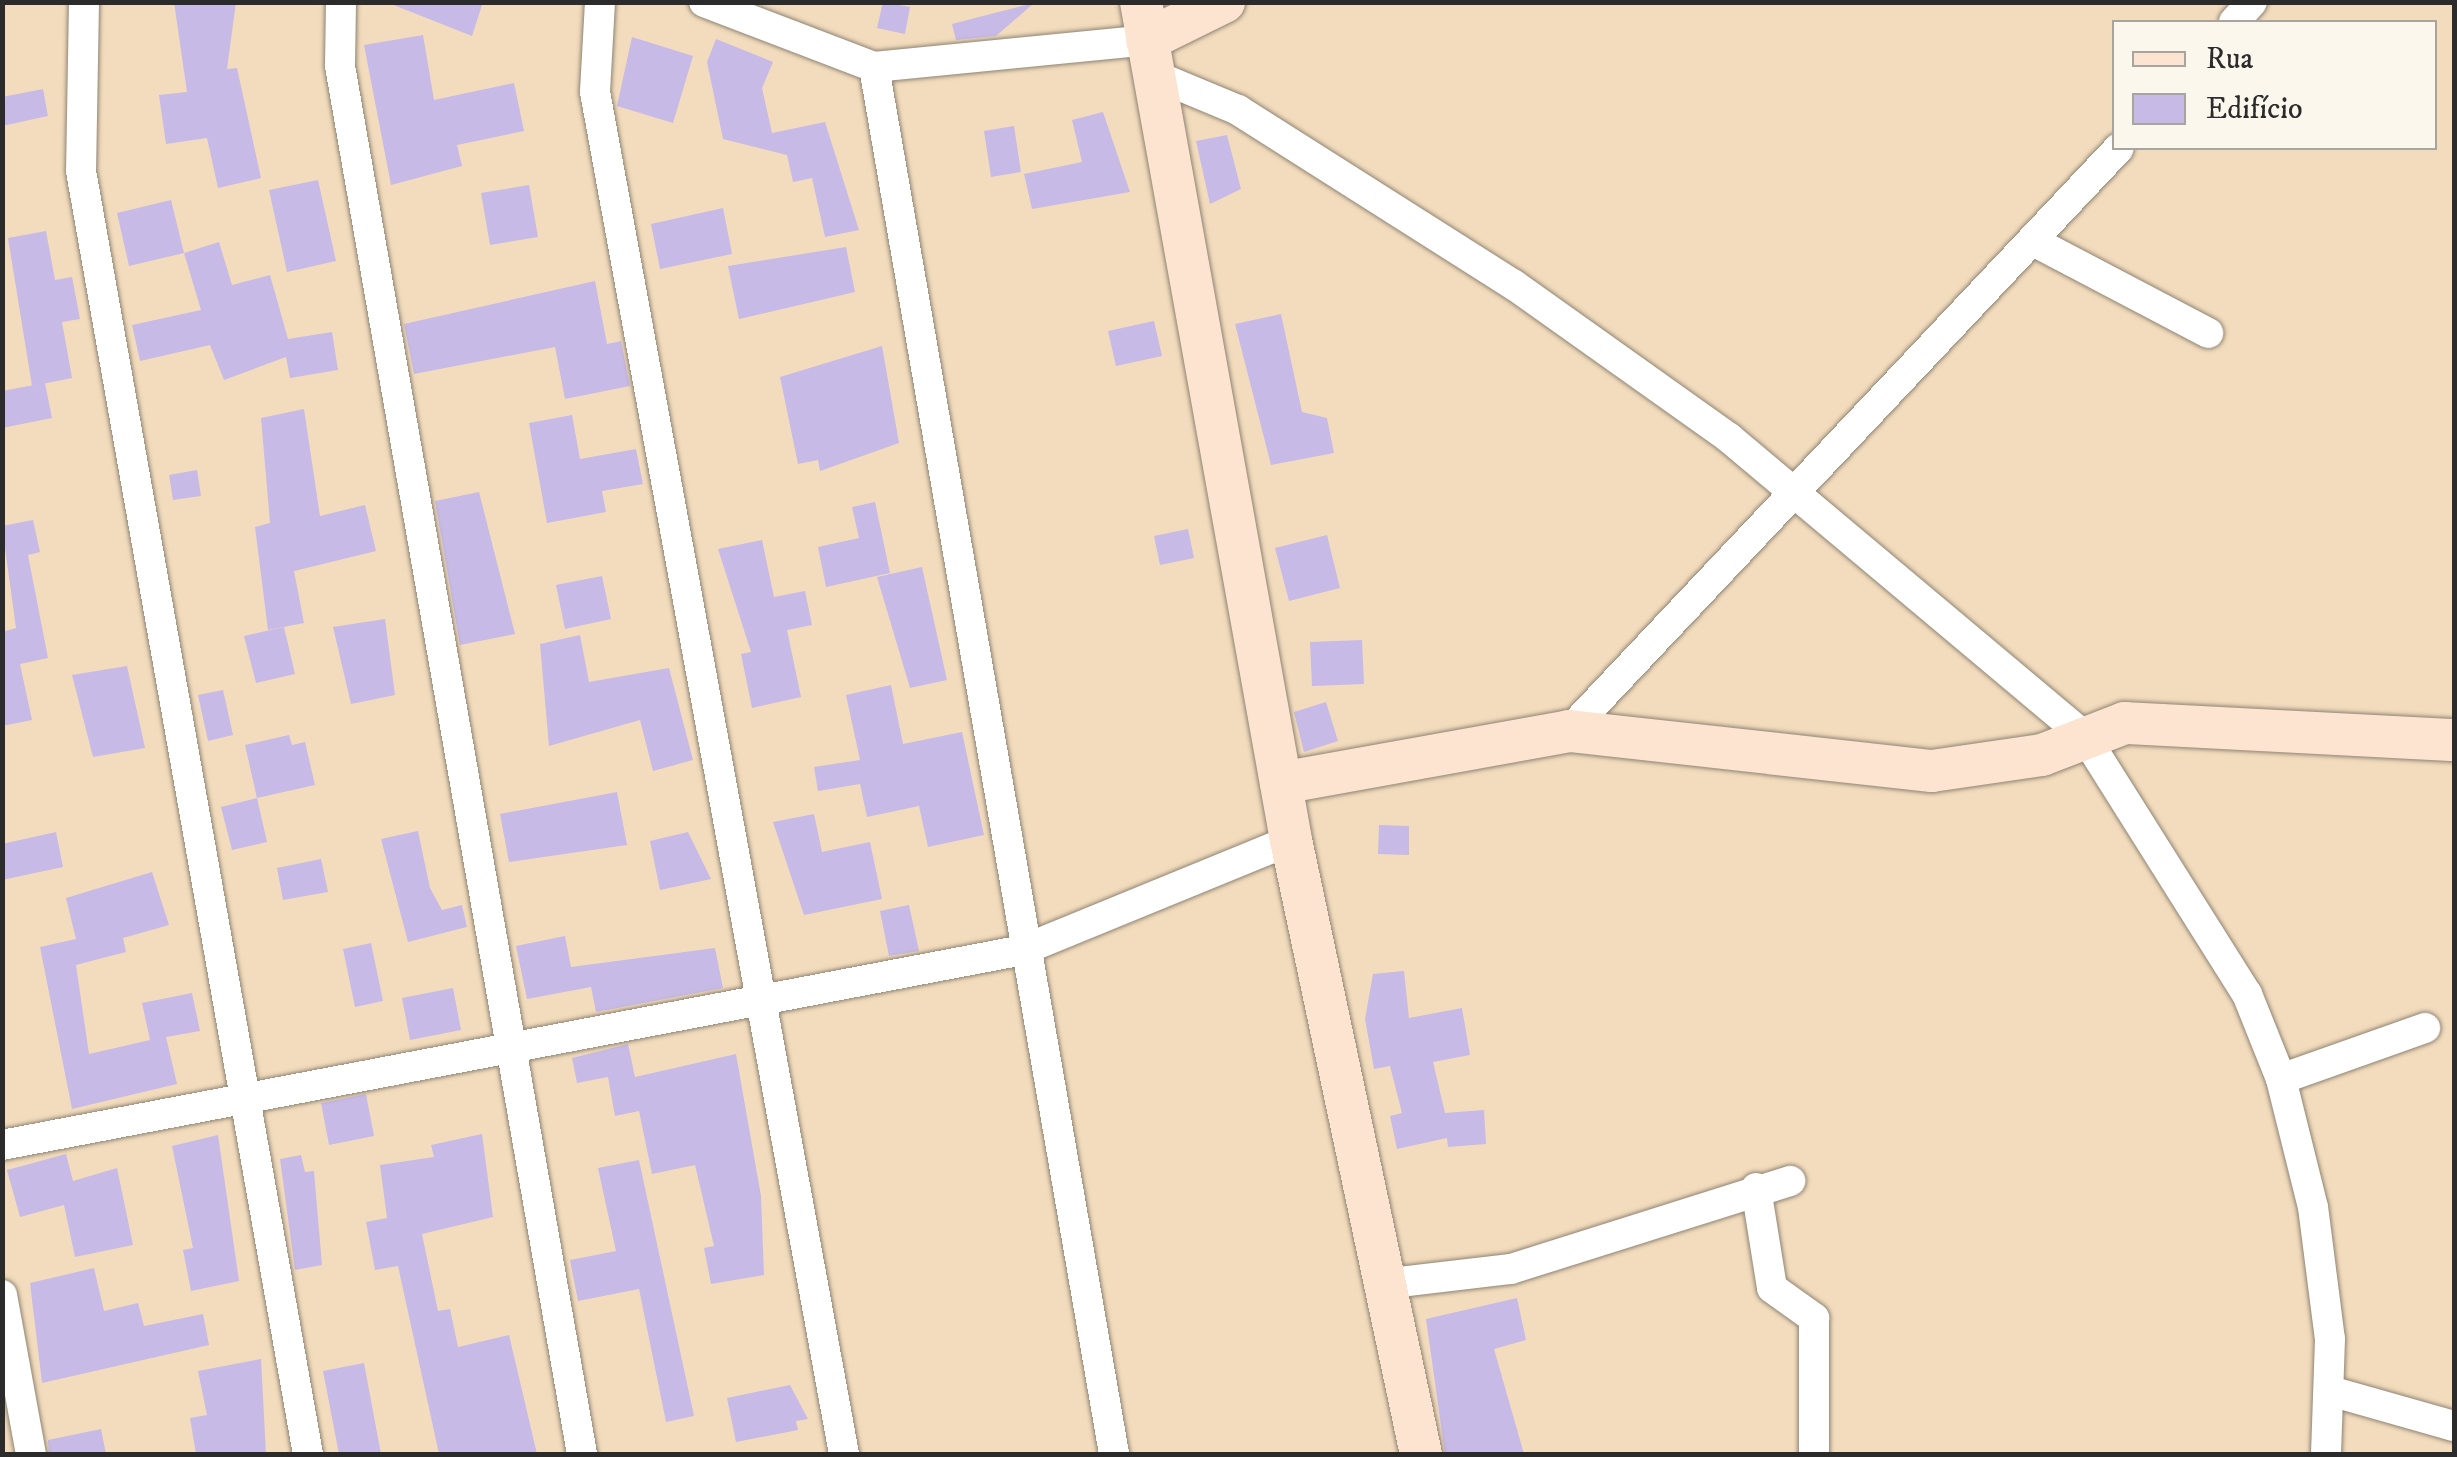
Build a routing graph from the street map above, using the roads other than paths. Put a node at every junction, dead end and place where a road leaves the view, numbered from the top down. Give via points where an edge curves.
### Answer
1 (84, 2) edge
2 (341, 2) edge
3 (600, 2) edge
4 (704, 2) edge
5 (1224, 2) edge
6 (1147, 39) edge
7 (874, 68) junction
8 (2116, 150) edge
9 (2032, 241) junction
10 (2208, 333) dead end
11 (1790, 495) junction
12 (1569, 732) junction
13 (2085, 737) junction
14 (2454, 740) edge
15 (1281, 783) junction
16 (1291, 840) junction
17 (1024, 950) junction
18 (765, 1006) junction
19 (2425, 1028) dead end
20 (508, 1056) junction
21 (2280, 1079) junction
22 (245, 1104) junction
23 (2, 1145) edge
24 (1790, 1181) dead end
25 (1756, 1188) junction
26 (1391, 1283) junction
27 (2, 1295) edge
28 (8, 1362) edge
29 (2330, 1391) junction
30 (2454, 1426) edge
31 (31, 1454) edge
32 (308, 1454) edge
33 (582, 1454) edge
34 (844, 1454) edge
35 (1114, 1454) edge
36 (1421, 1454) edge
37 (1814, 1454) edge
38 (2326, 1454) edge

1 - 22 street via 82,171
2 - 20 street via 340,66
3 - 18 street via 594,92
4 - 7 street
5 - 6 street
6 - 7 street
6 - 11 street via 1238,110 1514,285 1729,438
6 - 15 street
7 - 17 street
8 - 9 street
9 - 10 street
9 - 11 street
11 - 12 street
11 - 13 street
12 - 13 street via 1932,771 1990,768
12 - 15 street
13 - 14 street via 2124,723
13 - 21 street via 2247,994
15 - 16 street
16 - 17 street
16 - 26 street
17 - 18 street
17 - 35 street
18 - 20 street
18 - 34 street
19 - 21 street
20 - 22 street
20 - 33 street
21 - 29 street via 2313,1206
22 - 23 street
22 - 32 street
24 - 25 street
25 - 26 street via 1511,1269
25 - 37 street via 1772,1288 1814,1318
26 - 36 street
27 - 28 street
28 - 31 street
29 - 30 street
29 - 38 street

